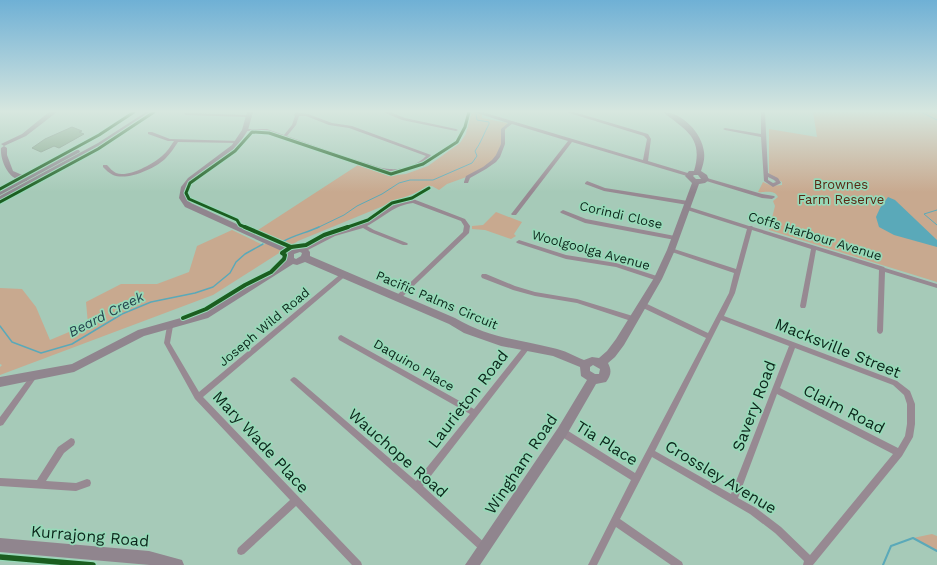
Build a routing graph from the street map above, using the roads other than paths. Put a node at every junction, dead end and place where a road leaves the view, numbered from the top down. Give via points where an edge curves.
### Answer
1 (18, 138) edge
2 (100, 138) edge
3 (112, 138) edge
4 (166, 138) edge
5 (241, 138) edge
6 (291, 138) edge
7 (382, 138) edge
8 (504, 138) edge
9 (565, 138) edge
10 (649, 138) edge
11 (696, 138) edge
12 (763, 138) edge
13 (177, 140) junction
14 (571, 140) junction
15 (239, 142) junction
16 (2, 147) edge
17 (0, 160) edge
18 (645, 162) junction
19 (105, 166) dead end
20 (765, 173) dead end
21 (689, 175) joint
22 (699, 178) junction
23 (22, 180) junction
24 (466, 182) dead end
25 (586, 183) dead end
26 (0, 192) edge
27 (772, 197) dead end
28 (0, 200) edge
29 (687, 205) junction
30 (563, 212) dead end
31 (514, 214) dead end
32 (364, 226) junction
33 (750, 227) junction
34 (675, 238) junction
35 (518, 242) dead end
36 (405, 244) dead end
37 (814, 247) junction
38 (671, 250) junction
39 (290, 254) junction
40 (305, 254) junction
41 (882, 268) junction
42 (738, 272) junction
43 (346, 274) junction
44 (484, 276) dead end
45 (658, 279) junction
46 (937, 286) edge
47 (397, 298) junction
48 (643, 305) junction
49 (804, 306) dead end
50 (720, 317) junction
51 (634, 319) junction
52 (170, 326) junction
53 (880, 331) dead end
54 (710, 337) junction
55 (341, 338) dead end
56 (793, 344) junction
57 (527, 347) junction
58 (600, 363) junction
59 (585, 365) junction
60 (34, 376) junction
61 (594, 379) junction
62 (294, 380) dead end
63 (0, 382) edge
64 (776, 390) junction
65 (198, 397) junction
66 (475, 414) junction
67 (0, 423) edge
68 (562, 432) junction
69 (71, 442) dead end
70 (650, 452) junction
71 (899, 453) junction
72 (637, 479) junction
73 (0, 482) edge
74 (87, 483) dead end
75 (39, 485) junction
76 (417, 487) junction
77 (296, 500) junction
78 (733, 500) junction
79 (615, 521) junction
80 (0, 545) edge
81 (484, 548) junction
82 (241, 551) dead end
83 (809, 563) edge
84 (177, 565) edge
85 (358, 565) edge
86 (472, 565) edge
87 (592, 565) edge
88 (679, 565) edge

1 - 16 street
2 - 23 main road
3 - 28 main road
4 - 13 street
5 - 15 street
6 - 7 street via 388,171 419,164 429,155
8 - 24 street via 499,154 489,166 468,178
9 - 14 street
10 - 18 street
11 - 22 street via 702,157
12 - 20 street
13 - 15 street
13 - 19 street via 165,156 134,175 119,175
14 - 18 street
14 - 31 street
15 - 39 street via 191,180 183,193 185,201 188,205
16 - 23 street via 10,172
17 - 23 street via 6,175
18 - 21 street
21 - 22 street via 690,179
22 - 27 street
22 - 29 street
23 - 26 main road
25 - 29 street, Coffs Harbour Avenue via 604,189
29 - 33 street, Coffs Harbour Avenue
29 - 34 street
30 - 34 street, Corindi Close via 585,221
32 - 36 street
32 - 40 street via 328,236
32 - 47 street via 405,201 413,201 452,215 465,223 466,233
33 - 37 street, Coffs Harbour Avenue
33 - 42 street
34 - 38 street
35 - 45 street, Woolgoolga Avenue via 566,257 616,265
37 - 41 street, Coffs Harbour Avenue
37 - 49 street
38 - 42 street
38 - 45 street
39 - 40 street via 297,262
39 - 52 street via 204,315
40 - 43 street, Pacific Palms Circuit
41 - 46 street, Coffs Harbour Avenue
41 - 53 street
42 - 50 street via 732,293
43 - 47 street, Pacific Palms Circuit
43 - 65 street, Joseph Wild Road
44 - 51 street via 512,288 577,301
45 - 48 street
47 - 57 street, Pacific Palms Circuit via 467,330 501,342
48 - 51 street
48 - 54 street
50 - 54 street
50 - 56 street, Macksville Street
51 - 58 street via 611,354
52 - 60 street via 141,334 74,368
52 - 65 street, Mary Wade Place via 167,343
54 - 70 street
55 - 66 street, Daquino Place
56 - 64 street, Savery Road
56 - 71 street, Macksville Street via 895,383 902,388 910,398 911,424 909,436
57 - 59 street, Pacific Palms Circuit via 554,352
57 - 66 street, Laurieton Road
58 - 59 street via 592,361
58 - 61 street via 606,369 606,375 602,379
59 - 61 street via 585,373
60 - 63 street
60 - 67 street
61 - 68 street, Wingham Road
62 - 76 street, Wauchope Road
64 - 71 street, Claim Road
64 - 78 street, Savery Road
65 - 77 street, Mary Wade Place
66 - 76 street, Laurieton Road
68 - 72 street, Tia Place
68 - 81 street, Wingham Road
69 - 75 street via 61,450
70 - 72 street
70 - 78 street, Crossley Avenue
71 - 83 street, Macksville Street
72 - 79 street
73 - 75 street
74 - 75 street via 76,487
76 - 81 street, Wauchope Road
77 - 82 street
77 - 85 street, Mary Wade Place
78 - 83 street, Crossley Avenue via 778,530
79 - 87 street
79 - 88 street
80 - 84 street, Kurrajong Road via 149,558
81 - 86 street, Wingham Road

